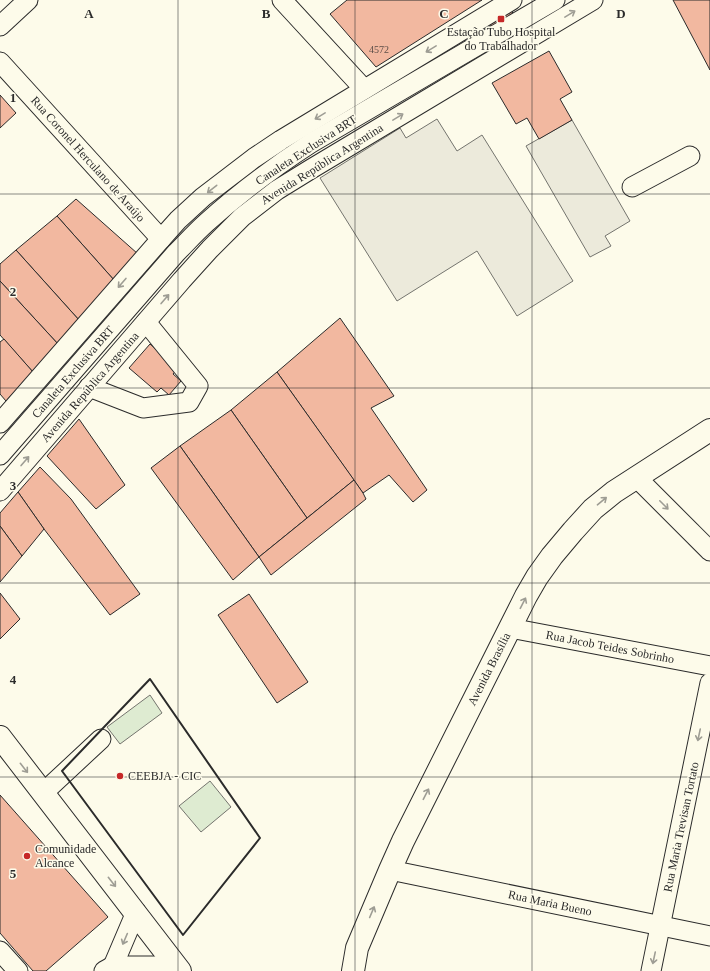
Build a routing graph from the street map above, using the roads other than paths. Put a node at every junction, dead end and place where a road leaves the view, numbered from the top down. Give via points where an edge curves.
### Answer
1 (28, 0) edge
2 (282, 0) edge
3 (511, 0) edge
4 (555, 0) edge
5 (593, 0) edge
6 (0, 26) edge
7 (0, 62) edge
8 (364, 89) junction
9 (690, 156) dead end
10 (632, 187) dead end
11 (161, 239) junction
12 (146, 322) junction
13 (89, 387) junction
14 (0, 423) edge
15 (710, 430) edge
16 (0, 455) edge
17 (636, 477) junction
18 (0, 491) edge
19 (710, 551) edge
20 (510, 628) junction
21 (710, 666) edge
22 (710, 683) edge
23 (0, 737) edge
24 (101, 739) dead end
25 (43, 793) junction
26 (390, 870) junction
27 (136, 912) junction
28 (661, 926) junction
29 (710, 936) edge
30 (357, 948) junction
31 (0, 951) edge
32 (178, 968) edge
33 (108, 969) edge
34 (18, 971) edge
35 (345, 971) edge
36 (353, 971) edge
37 (651, 971) edge

1 - 6 street
2 - 8 street
3 -> 8 street
4 - 16 street, Canaleta Exclusiva BRT via 312,143 238,196 205,224 176,254
12 -> 5 street, Avenida República Argentina via 210,249 242,217 277,190
7 - 11 street, Rua Coronel Herculano de Araújo
8 -> 11 street via 281,140 229,176 178,220
9 - 10 street
11 -> 14 street
12 - 13 street, Avenida República Argentina
12 - 13 street via 198,386 189,402 143,408
18 -> 13 street, Avenida República Argentina
15 - 17 main road, Avenida Brasília
17 -> 19 street
20 -> 17 main road, Avenida Brasília via 537,577 552,556 593,509
20 - 21 street, Rua Jacob Teides Sobrinho
26 -> 20 main road, Avenida Brasília via 419,806
22 -> 28 street, Rua Maria Trevisan Tortato
23 -> 25 main road
24 - 25 street
25 -> 27 main road
26 - 28 street, Rua Maria Bueno
30 -> 26 main road, Avenida Brasília
27 - 32 main road
27 -> 33 street
28 - 29 street, Rua Maria Bueno
28 -> 37 street, Rua Maria Trevisan Tortato
30 - 35 main road
30 - 36 main road, Avenida Brasília
31 - 34 street
32 - 33 street

